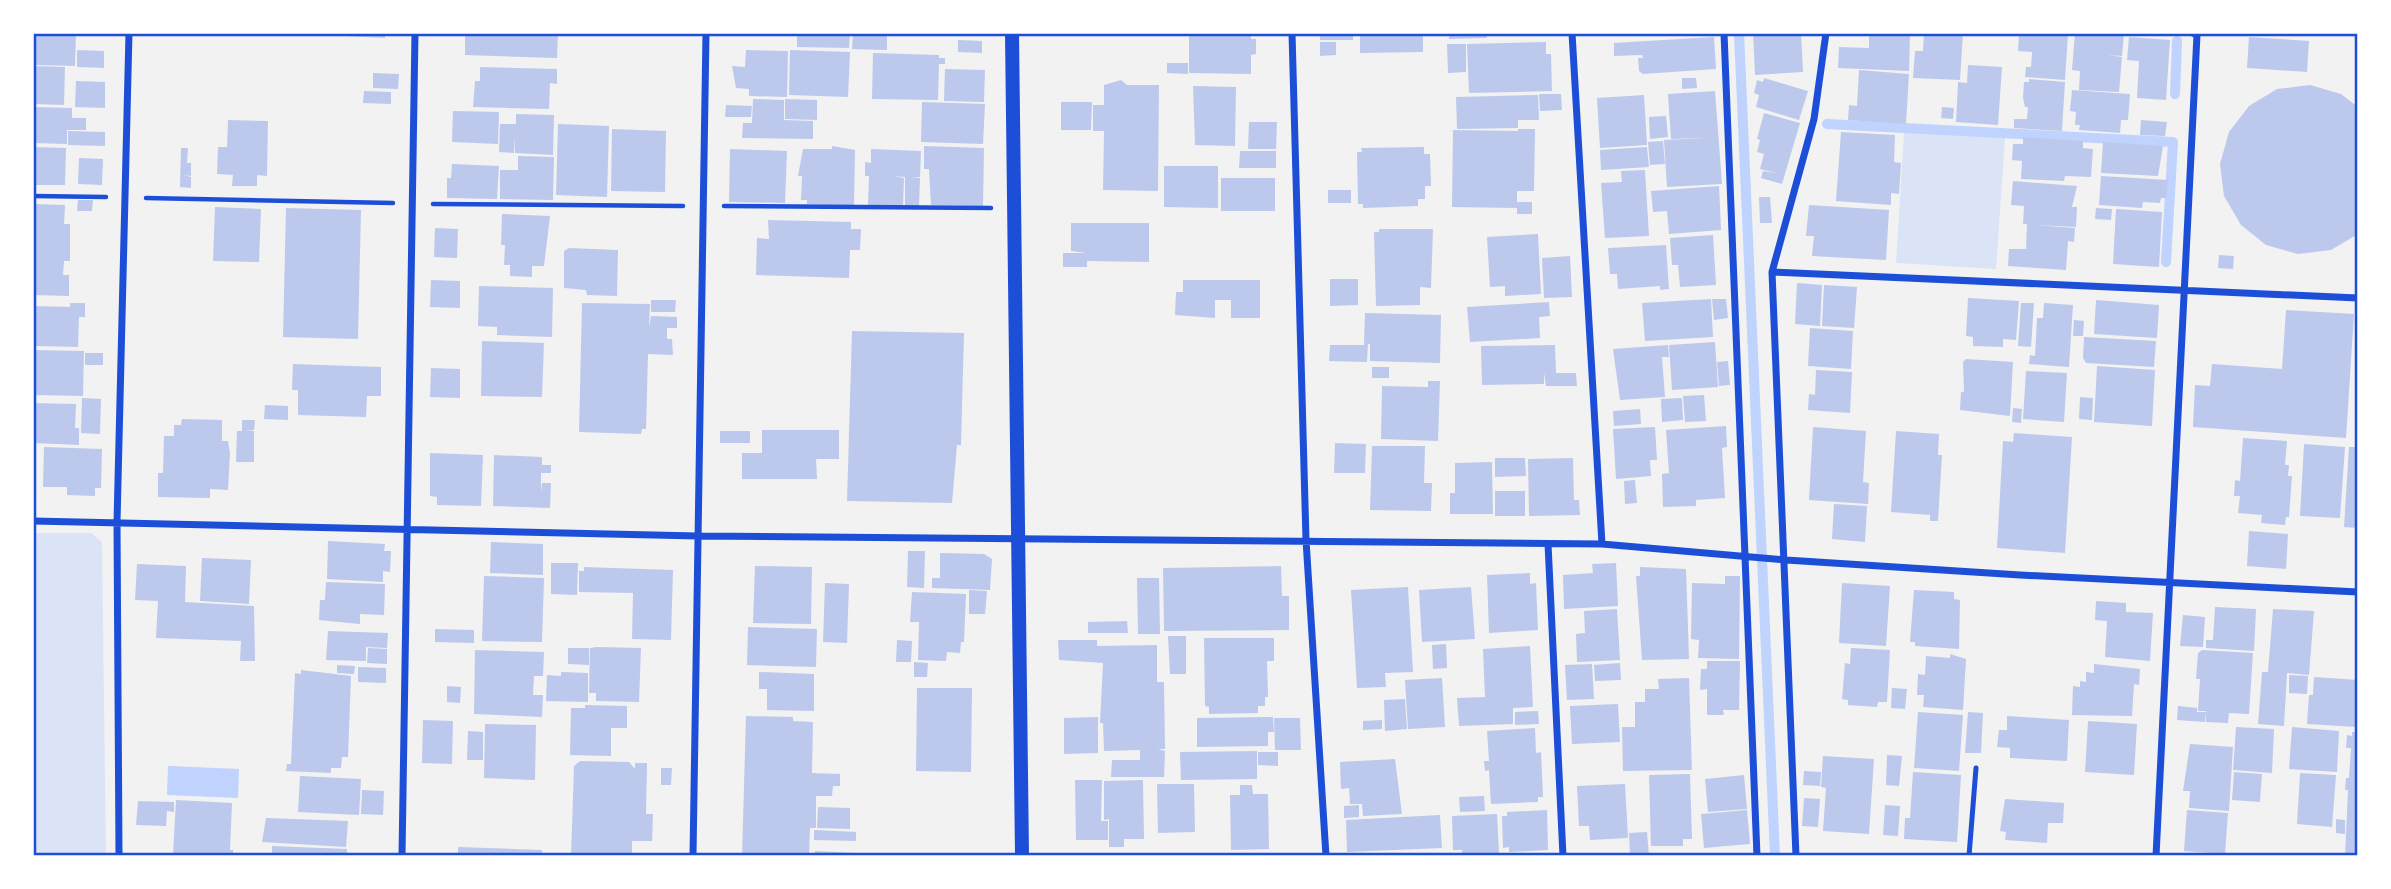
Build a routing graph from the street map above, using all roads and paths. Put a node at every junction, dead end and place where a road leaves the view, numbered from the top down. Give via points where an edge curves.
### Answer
1 (129, 33) edge
2 (415, 33) edge
3 (706, 33) edge
4 (1013, 33) edge
5 (1292, 33) edge
6 (1572, 33) edge
7 (1724, 33) edge
8 (1826, 33) edge
9 (2193, 33) edge
10 (33, 196) edge
11 (124, 198) junction
12 (412, 204) junction
13 (704, 206) junction
14 (1014, 208) junction
15 (1772, 272) junction
16 (2184, 290) junction
17 (2358, 298) edge
18 (33, 522) edge
19 (117, 522) junction
20 (405, 530) junction
21 (698, 536) junction
22 (1018, 540) junction
23 (1306, 540) junction
24 (1548, 544) junction
25 (1602, 544) junction
26 (1748, 557) junction
27 (1786, 560) junction
28 (2169, 583) junction
29 (2358, 592) edge
30 (1976, 768) dead end
31 (119, 856) edge
32 (402, 856) edge
33 (693, 856) edge
34 (1022, 856) edge
35 (1326, 856) edge
36 (1563, 856) edge
37 (1757, 856) edge
38 (1796, 856) edge
39 (1969, 856) edge
40 (2156, 856) edge

1 - 11 street
2 - 12 street
3 - 13 street
4 - 14 main road
5 - 23 street
6 - 25 street
7 - 26 street
8 - 15 street via 1814,119
9 - 16 street via 2197,35
10 - 11 path
11 - 12 path
11 - 19 street
12 - 13 path
12 - 20 street
13 - 14 path
13 - 21 street
14 - 22 main road
15 - 16 street
15 - 27 street
16 - 17 street
16 - 28 street
18 - 19 street
19 - 20 street
19 - 31 street
20 - 21 street
20 - 32 street
21 - 22 street
21 - 33 street
22 - 23 street
22 - 34 main road
23 - 24 street
23 - 35 street
24 - 25 street
24 - 36 street
25 - 26 street
26 - 27 street
26 - 37 street
27 - 28 street
27 - 38 street
28 - 29 street
28 - 40 street
30 - 39 lane

